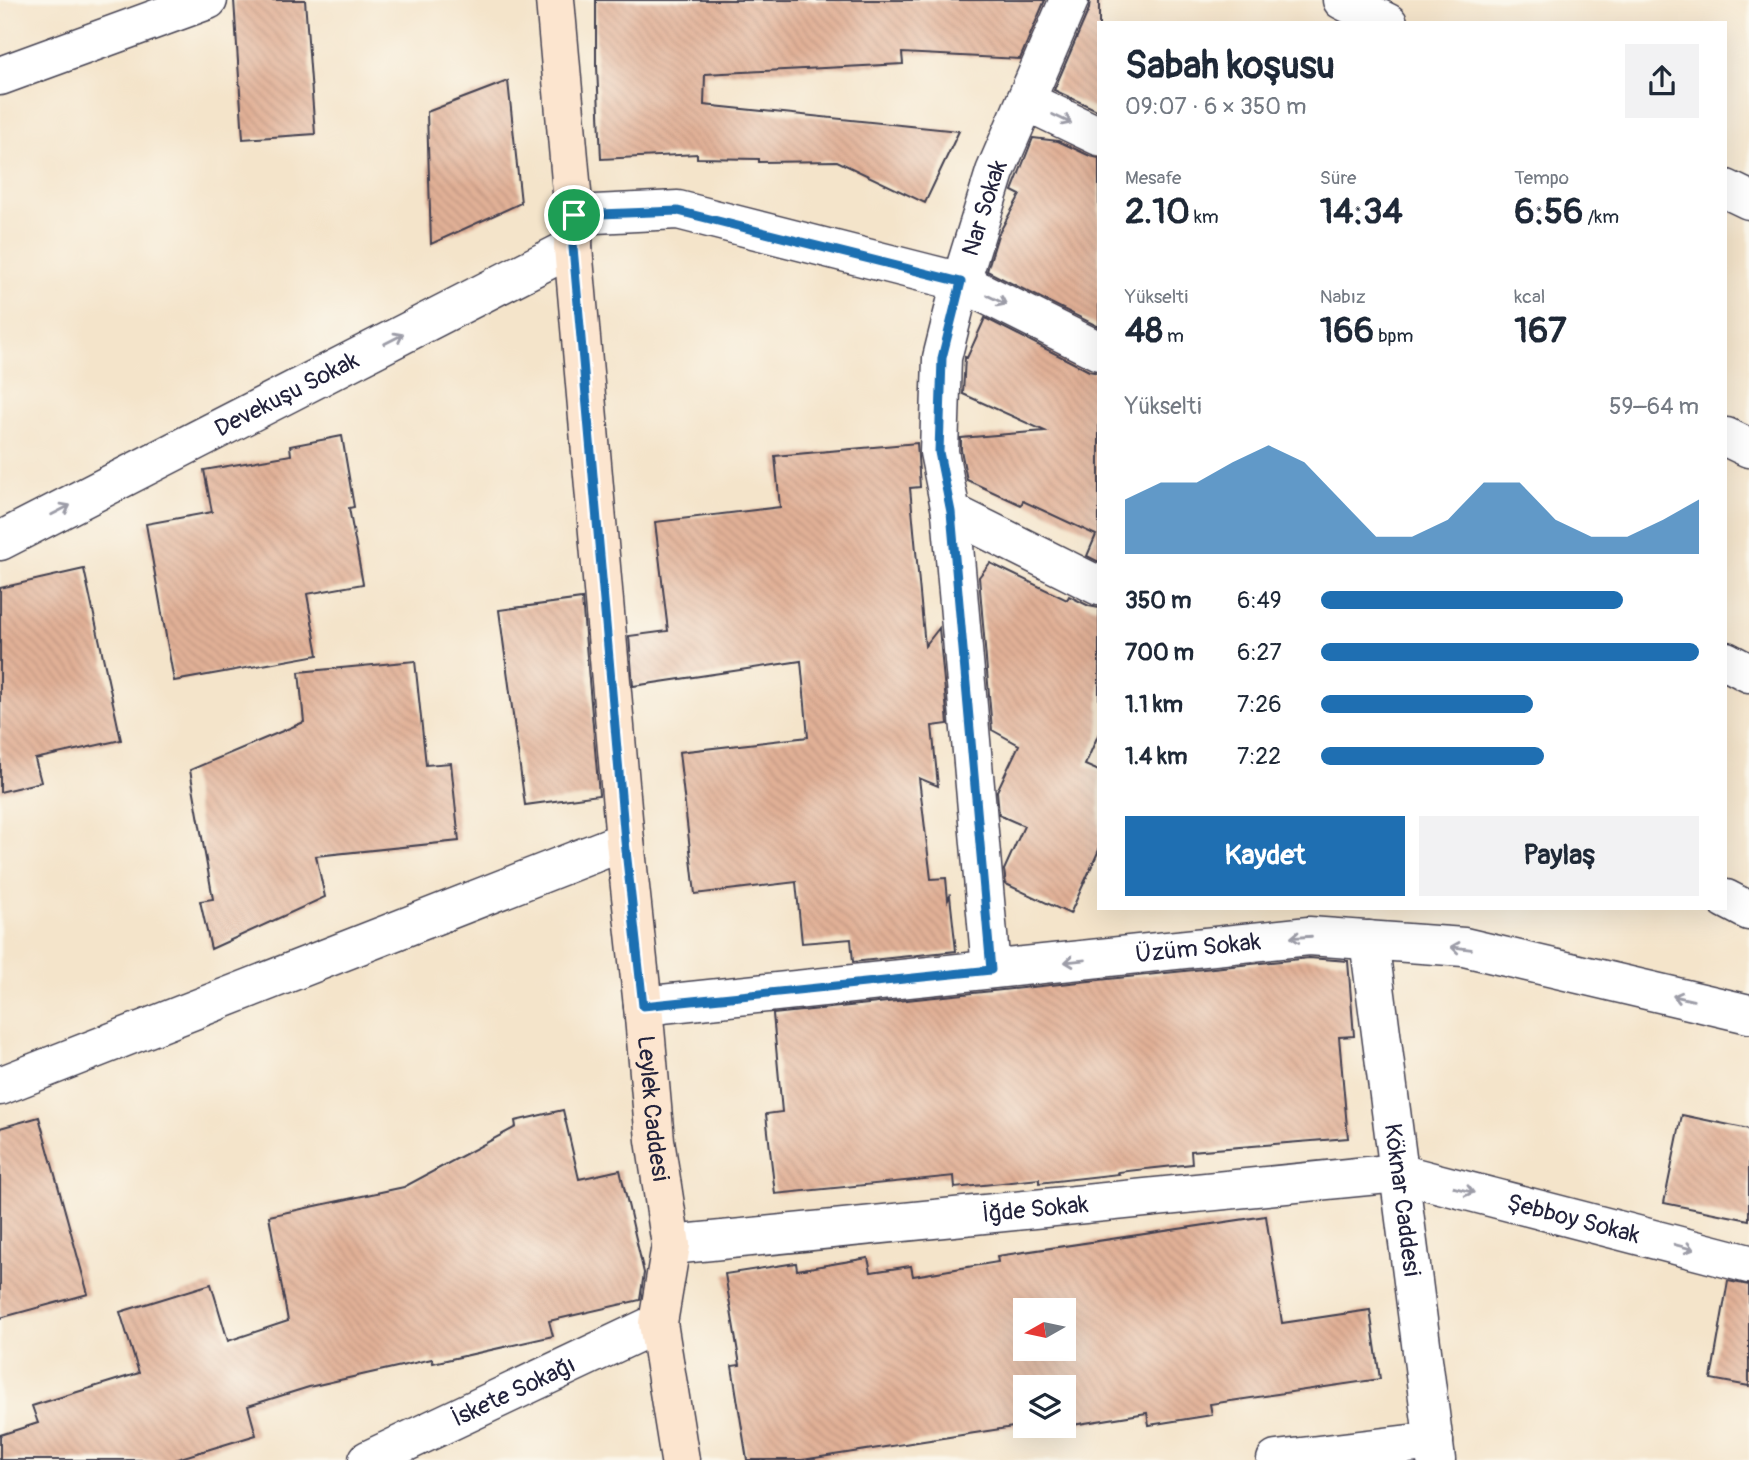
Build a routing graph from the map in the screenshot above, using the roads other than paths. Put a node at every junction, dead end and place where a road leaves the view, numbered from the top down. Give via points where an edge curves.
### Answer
1 (208, 0) edge
2 (555, 0) edge
3 (1069, 0) edge
4 (1342, 0) edge
5 (1384, 21) edge
6 (0, 76) edge
7 (1026, 101) junction
8 (1097, 135) edge
9 (1727, 189) edge
10 (1749, 200) edge
11 (573, 231) junction
12 (961, 282) junction
13 (1097, 350) edge
14 (1727, 438) edge
15 (1749, 449) edge
16 (951, 512) junction
17 (0, 541) edge
18 (1097, 585) edge
19 (1727, 662) edge
20 (1749, 673) edge
21 (625, 841) junction
22 (1727, 900) edge
23 (1749, 911) edge
24 (1369, 940) junction
25 (991, 970) junction
26 (643, 1006) junction
27 (1749, 1014) edge
28 (0, 1086) edge
29 (1398, 1173) junction
30 (671, 1245) junction
31 (1749, 1264) edge
32 (658, 1323) junction
33 (1435, 1451) edge
34 (368, 1460) edge
35 (680, 1460) edge
36 (1276, 1460) edge

1 - 6 street
2 - 11 street, Leylek Caddesi
3 - 7 street, Nar Sokak
4 - 5 street
7 -> 8 street
7 - 12 street, Nar Sokak via 995,172
9 - 10 street
11 - 12 street via 678,211
17 -> 11 street, Devekuşu Sokak
11 - 21 street, Leylek Caddesi
12 -> 13 street
12 - 16 street, Nar Sokak via 942,358 939,452
14 - 15 street
16 - 18 street
16 - 25 street, Nar Sokak
19 - 20 street
21 - 26 street, Leylek Caddesi
21 - 28 street
22 - 23 street
24 -> 25 street, Üzüm Sokak via 1310,936
27 -> 24 street, Üzüm Sokak via 1464,947
24 - 29 street, Köknar Caddesi
25 - 26 street, Üzüm Sokak
26 - 30 street, Leylek Caddesi via 655,1140
29 - 30 street, İğde Sokak
29 -> 31 street, Şebboy Sokak
29 - 33 street, Köknar Caddesi
30 - 32 street, Leylek Caddesi
32 - 34 street, İskete Sokağı
32 - 35 street, Leylek Caddesi
33 - 36 street

